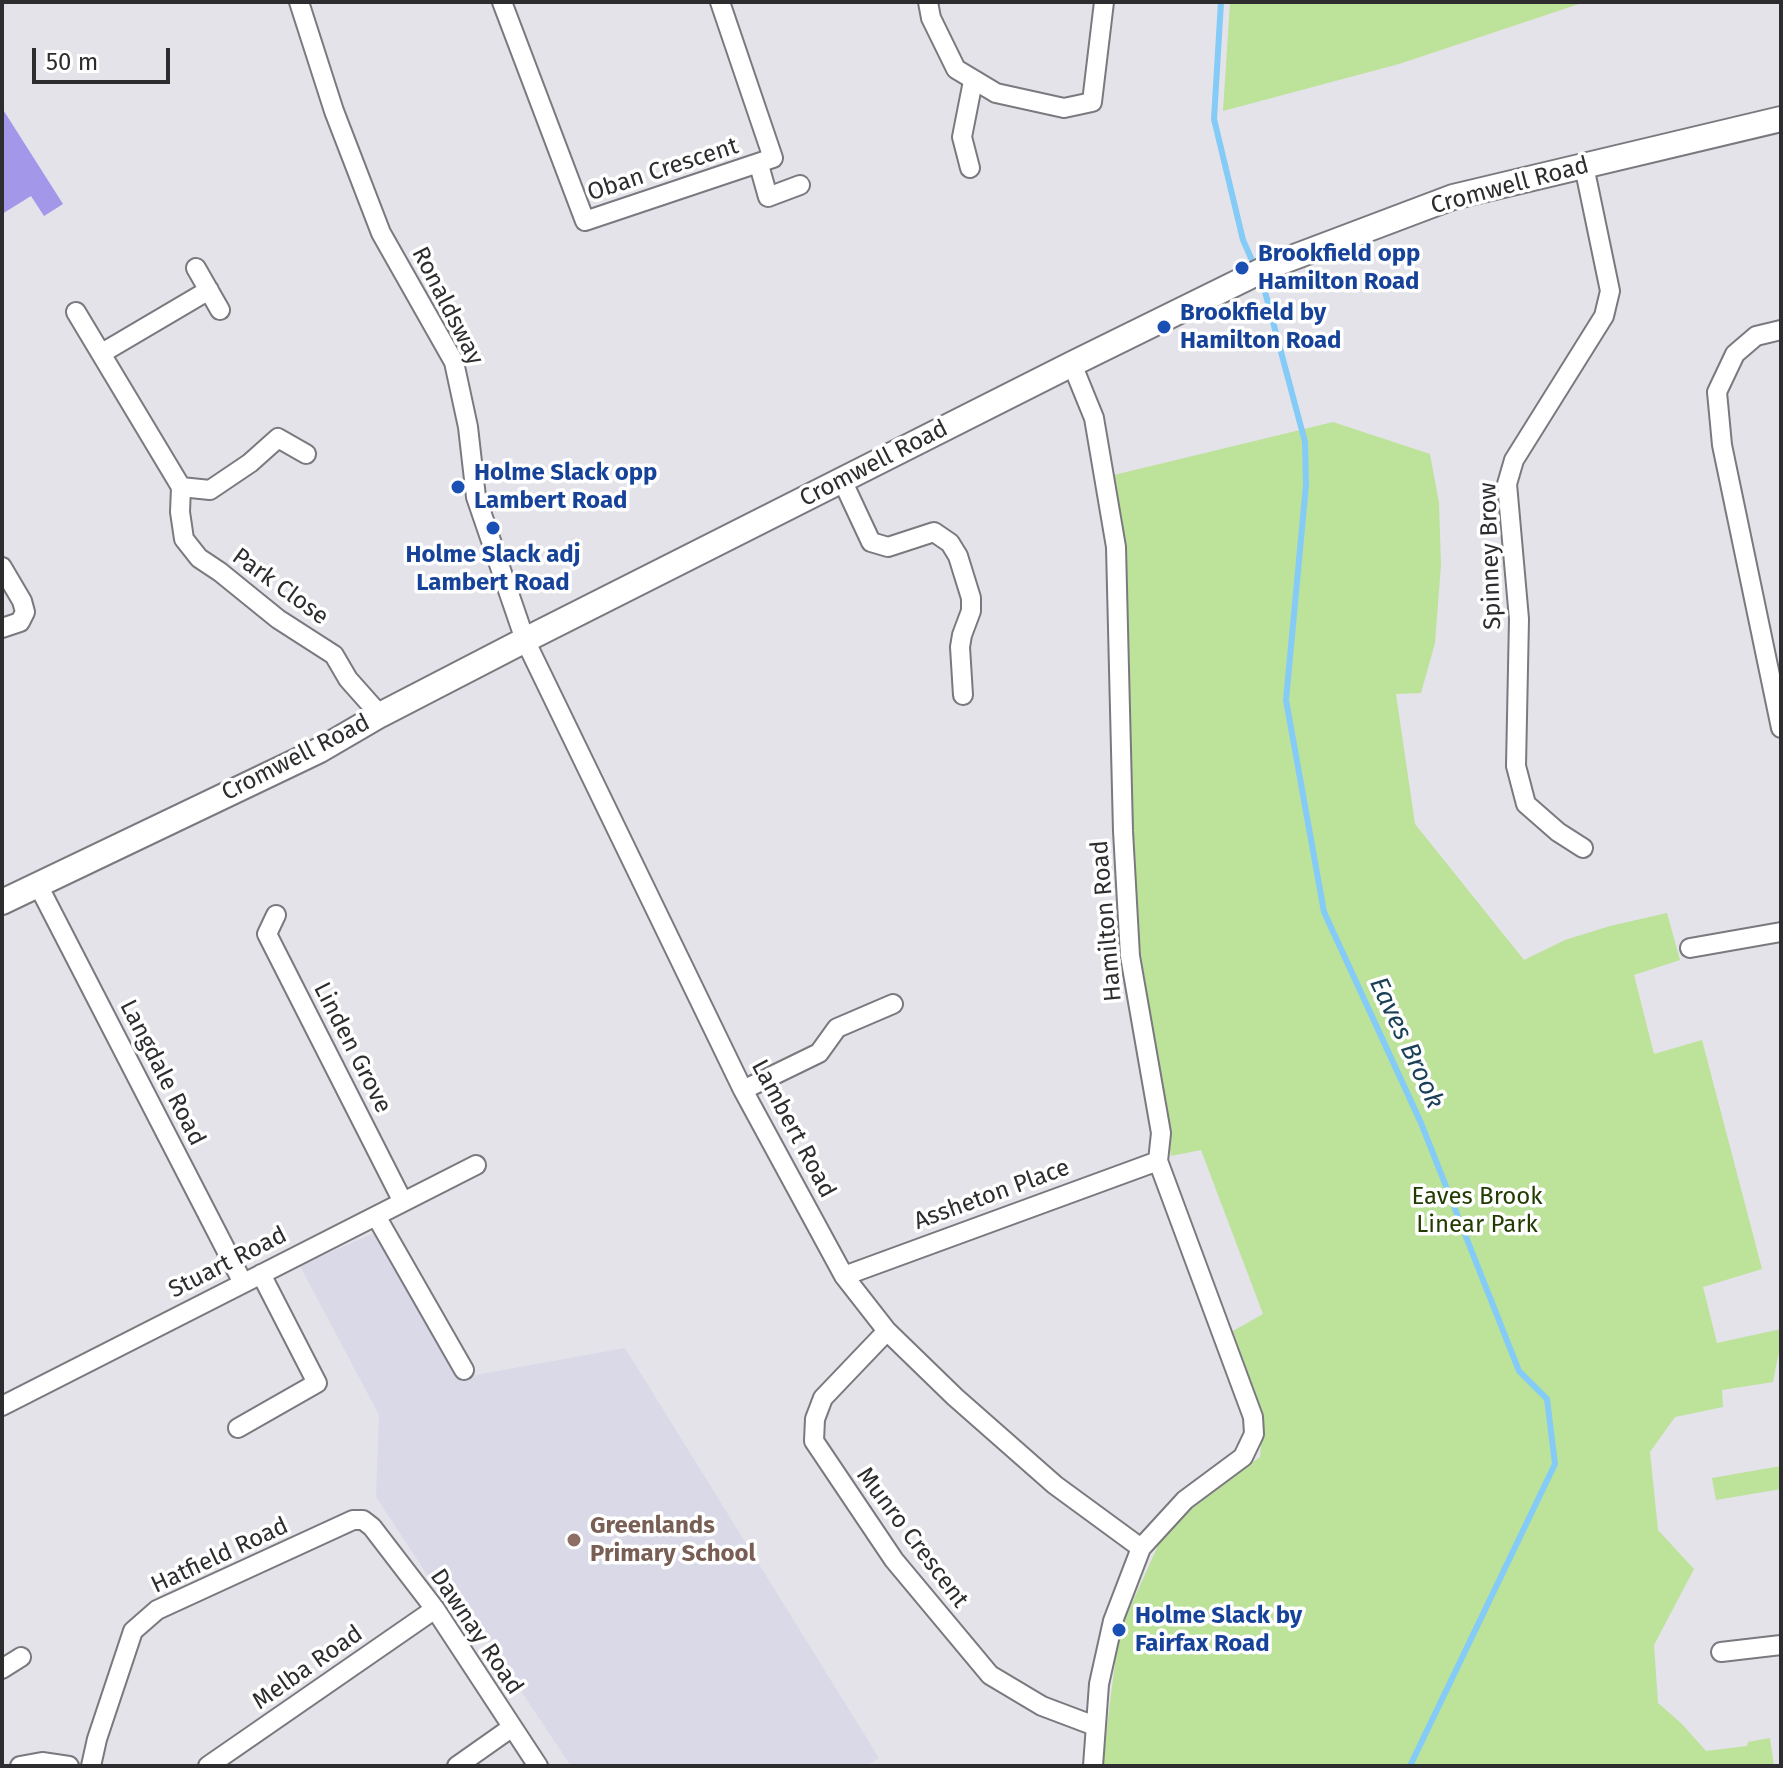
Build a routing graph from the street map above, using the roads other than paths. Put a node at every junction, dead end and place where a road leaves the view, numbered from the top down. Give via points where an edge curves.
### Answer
1 (299, 2) edge
2 (502, 2) edge
3 (720, 2) edge
4 (928, 2) edge
5 (1104, 2) edge
6 (973, 81) junction
7 (1781, 119) edge
8 (759, 165) junction
9 (1584, 166) junction
10 (970, 168) dead end
11 (800, 185) dead end
12 (196, 268) dead end
13 (209, 290) junction
14 (220, 310) dead end
15 (76, 312) dead end
16 (1781, 330) edge
17 (102, 353) junction
18 (1072, 364) junction
19 (306, 454) dead end
20 (842, 480) junction
21 (181, 487) junction
22 (2, 567) edge
23 (2, 628) edge
24 (525, 640) junction
25 (1776, 690) edge
26 (963, 695) dead end
27 (380, 715) junction
28 (1781, 728) edge
29 (1583, 848) dead end
30 (38, 885) junction
31 (2, 902) edge
32 (276, 915) dead end
33 (1781, 932) edge
34 (1690, 948) dead end
35 (893, 1004) dead end
36 (743, 1090) junction
37 (1158, 1161) junction
38 (476, 1165) dead end
39 (403, 1202) junction
40 (376, 1216) junction
41 (261, 1274) junction
42 (844, 1276) junction
43 (243, 1283) junction
44 (887, 1331) junction
45 (464, 1370) dead end
46 (2, 1406) edge
47 (238, 1428) dead end
48 (372, 1527) joint
49 (1141, 1548) junction
50 (435, 1609) junction
51 (1781, 1645) edge
52 (1721, 1652) dead end
53 (21, 1657) dead end
54 (2, 1669) edge
55 (1095, 1726) junction
56 (511, 1728) junction
57 (20, 1766) edge
58 (69, 1766) edge
59 (91, 1766) edge
60 (208, 1766) edge
61 (457, 1766) edge
62 (538, 1766) edge
63 (1093, 1766) edge

1 - 24 street, Ronaldsway via 381,233 454,362 476,497
2 - 8 street, Oban Crescent via 585,221
3 - 8 street, Oban Crescent via 773,158
4 - 6 street via 956,69
5 - 6 street via 1092,102 1064,108 996,93
6 - 10 street via 962,137
7 - 9 street, Cromwell Road
8 - 11 street via 768,197
9 - 18 street, Cromwell Road via 1453,197 1273,265
9 - 29 street, Spinney Brow via 1610,291 1604,316 1514,460 1507,484 1519,619 1516,766 1526,804
12 - 13 street
13 - 14 street
13 - 17 street
15 - 17 street, Park Close
16 - 25 street via 1756,336 1735,354 1717,392 1722,445
17 - 21 street, Park Close
18 - 20 street, Cromwell Road
18 - 37 street, Hamilton Road via 1094,418 1116,547 1130,956 1161,1133
19 - 21 street via 278,438 210,490
20 - 24 street, Cromwell Road
20 - 26 street via 871,542 888,547 934,532 958,556 971,598 960,647
21 - 27 street, Park Close via 184,539 199,558 334,655
22 - 23 street via 25,612 20,622
24 - 27 street, Cromwell Road
24 - 36 street, Lambert Road
25 - 28 street
27 - 30 street, Cromwell Road via 320,750
30 - 31 street, Cromwell Road
30 - 43 street, Langdale Road
32 - 39 street, Linden Grove via 267,934
33 - 34 street
35 - 36 street via 837,1028 819,1053
36 - 42 street, Lambert Road
37 - 42 street, Assheton Place
37 - 49 street, Hamilton Road via 1253,1417 1254,1434 1243,1457 1185,1500
38 - 39 street, Stuart Road
39 - 40 street, Stuart Road
40 - 41 street, Stuart Road
40 - 45 street
41 - 43 street, Stuart Road
41 - 47 street via 317,1383
42 - 44 street, Lambert Road
43 - 46 street, Stuart Road
44 - 49 street, Lambert Road via 1055,1485
44 - 55 street, Munro Crescent via 823,1398 814,1441 894,1560 990,1675 1042,1706
48 - 50 street, Dawnay Road
48 - 59 street, Hatfield Road via 353,1520 157,1610 133,1631
49 - 55 street via 1113,1621
50 - 56 street, Dawnay Road
50 - 60 street, Melba Road
51 - 52 street
53 - 54 street
55 - 63 street
56 - 61 street
56 - 62 street, Dawnay Road
57 - 58 street

